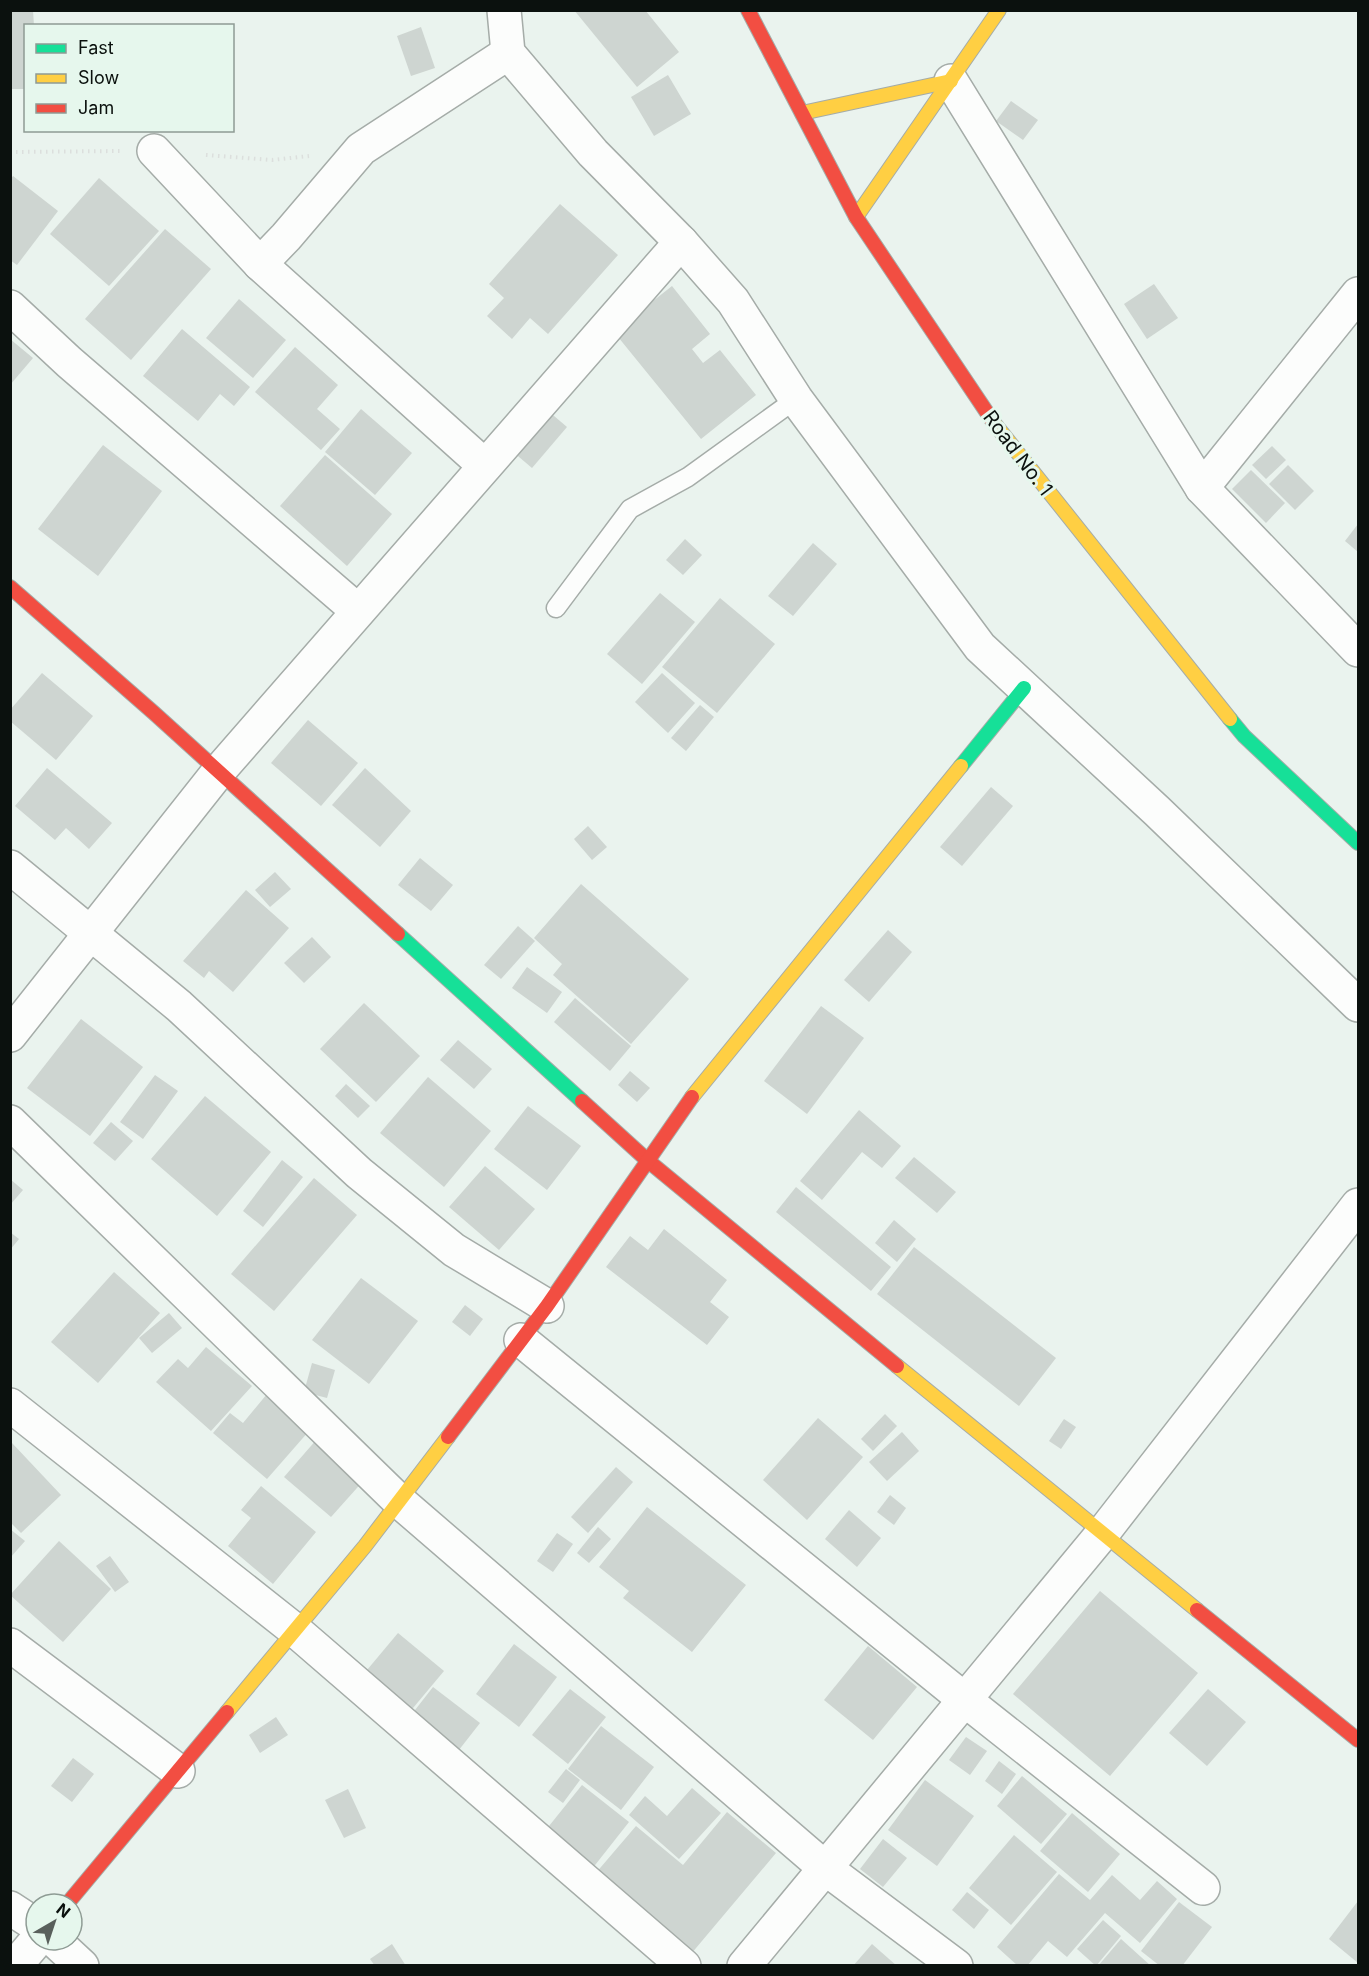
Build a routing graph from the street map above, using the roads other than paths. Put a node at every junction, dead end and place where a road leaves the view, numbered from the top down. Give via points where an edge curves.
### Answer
1 (504, 10) edge
2 (748, 10) edge
3 (999, 10) edge
4 (508, 54) junction
5 (951, 81) junction
6 (802, 113) junction
7 (154, 151) dead end
8 (856, 217) junction
9 (681, 242) junction
10 (260, 264) junction
11 (1359, 294) edge
12 (10, 307) edge
13 (796, 399) junction
14 (485, 466) junction
15 (1202, 488) junction
16 (10, 587) edge
17 (556, 608) dead end
18 (358, 611) junction
19 (1359, 650) edge
20 (1023, 688) junction
21 (219, 771) junction
22 (1359, 843) edge
23 (10, 867) edge
24 (90, 934) junction
25 (1359, 1005) edge
26 (10, 1035) edge
27 (10, 1122) edge
28 (647, 1160) junction
29 (1359, 1205) edge
30 (548, 1306) junction
31 (522, 1340) junction
32 (10, 1405) edge
33 (399, 1501) junction
34 (1102, 1534) junction
35 (296, 1631) junction
36 (10, 1645) edge
37 (965, 1699) junction
38 (1359, 1740) edge
39 (178, 1771) junction
40 (825, 1868) junction
41 (1203, 1888) dead end
42 (77, 1892) edge
43 (10, 1908) edge
44 (24, 1917) edge
45 (26, 1952) edge
46 (67, 1952) edge
47 (15, 1965) edge
48 (82, 1965) edge
49 (684, 1965) edge
50 (744, 1965) edge
51 (956, 1965) edge

1 - 4 street
2 - 6 main road, Road No. 1
3 - 5 main road
4 - 9 street via 593,153
4 - 10 street via 361,149
5 - 6 main road
5 - 8 main road
5 - 15 street
6 - 8 main road, Road No. 1
7 - 10 street
8 - 22 main road, Road No. 1 via 1009,444 1244,736
9 - 13 street via 733,301
9 - 14 street
10 - 14 street
11 - 15 street
12 - 18 street
13 - 17 lane via 688,477 630,509
13 - 20 street via 980,646
14 - 18 street
15 - 19 street
16 - 21 main road
18 - 21 street
20 - 25 street
20 - 28 main road via 680,1111
21 - 24 street
21 - 28 main road
23 - 24 street
24 - 26 street
24 - 30 street via 179,1006 367,1180 454,1250
27 - 33 street
28 - 30 main road
28 - 34 main road
29 - 34 street
30 - 31 main road
31 - 33 main road
31 - 37 street
32 - 35 street
33 - 35 main road
33 - 40 street
34 - 37 street
34 - 38 main road
35 - 39 main road
35 - 49 street
36 - 39 street
37 - 40 street
37 - 41 street
39 - 42 main road
40 - 50 street
40 - 51 street
43 - 44 street
45 - 47 street
46 - 48 street

